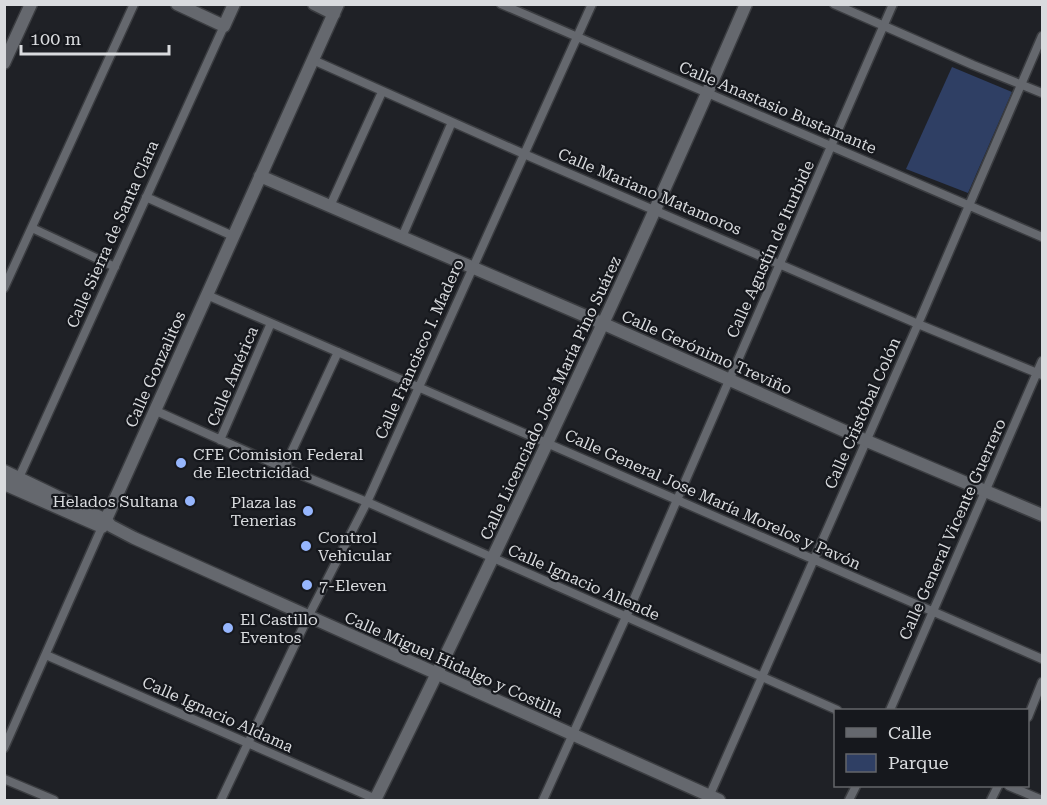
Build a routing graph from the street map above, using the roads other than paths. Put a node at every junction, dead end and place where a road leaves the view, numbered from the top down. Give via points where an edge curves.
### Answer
1 (32, 4) edge
2 (134, 4) edge
3 (177, 4) edge
4 (234, 4) edge
5 (314, 4) edge
6 (501, 4) edge
7 (592, 4) edge
8 (746, 4) edge
9 (834, 4) edge
10 (893, 4) edge
11 (336, 9) edge
12 (884, 25) junction
13 (224, 26) junction
14 (1042, 36) edge
15 (576, 38) junction
16 (313, 60) junction
17 (4, 63) edge
18 (1022, 84) junction
19 (382, 92) junction
20 (1042, 93) edge
21 (708, 94) junction
22 (452, 122) junction
23 (831, 146) junction
24 (524, 154) junction
25 (260, 176) junction
26 (146, 197) junction
27 (330, 206) junction
28 (969, 206) junction
29 (655, 209) junction
30 (32, 228) junction
31 (233, 236) junction
32 (402, 237) junction
33 (1042, 237) edge
34 (779, 264) junction
35 (115, 267) junction
36 (473, 267) junction
37 (4, 288) edge
38 (207, 295) junction
39 (271, 323) junction
40 (604, 324) junction
41 (918, 324) junction
42 (338, 352) junction
43 (1042, 361) edge
44 (1040, 374) edge
45 (729, 380) junction
46 (419, 387) junction
47 (154, 410) junction
48 (220, 440) junction
49 (867, 441) junction
50 (548, 443) junction
51 (284, 468) junction
52 (4, 471) edge
53 (12, 483) edge
54 (985, 491) junction
55 (677, 501) junction
56 (367, 502) junction
57 (1042, 515) edge
58 (106, 524) junction
59 (494, 558) junction
60 (814, 559) junction
61 (933, 611) junction
62 (308, 617) junction
63 (626, 617) junction
64 (46, 655) junction
65 (1042, 659) edge
66 (437, 675) junction
67 (762, 677) junction
68 (1042, 682) edge
69 (891, 709) edge
70 (834, 710) edge
71 (1029, 714) edge
72 (571, 735) junction
73 (248, 743) junction
74 (4, 748) edge
75 (4, 779) edge
76 (856, 787) edge
77 (998, 787) edge
78 (1012, 787) edge
79 (712, 799) edge
80 (376, 800) edge
81 (1042, 800) edge
82 (54, 801) edge
83 (221, 801) edge
84 (543, 801) edge
85 (849, 801) edge
86 (991, 801) edge

1 - 17 street
2 - 30 street
3 - 13 street
4 - 13 street, Calle Sierra de Santa Clara
5 - 11 street
6 - 15 street, Calle Anastasio Bustamante
7 - 15 street, Calle Francisco I. Madero
8 - 21 street, Calle Licenciado José María Pino Suárez
9 - 12 street
10 - 12 street, Calle Agustín de Iturbide
11 - 16 street, Calle Gonzalitos
12 - 18 street
12 - 23 street, Calle Agustín de Iturbide
13 - 26 street, Calle Sierra de Santa Clara
14 - 18 street, Calle Cristóbal Colón
15 - 21 street, Calle Anastasio Bustamante
15 - 24 street, Calle Francisco I. Madero
16 - 19 street, Calle Mariano Matamoros
16 - 25 street, Calle Gonzalitos
18 - 20 street
18 - 28 street, Calle Cristóbal Colón
19 - 22 street, Calle Mariano Matamoros
19 - 27 street
21 - 23 street, Calle Anastasio Bustamante
21 - 29 street, Calle Licenciado José María Pino Suárez
22 - 24 street, Calle Mariano Matamoros
22 - 32 street
23 - 28 street, Calle Anastasio Bustamante
23 - 34 street, Calle Agustín de Iturbide
24 - 29 street, Calle Mariano Matamoros
24 - 36 street, Calle Francisco I. Madero
25 - 27 street, Calle Gerónimo Treviño
25 - 31 street, Calle Gonzalitos
26 - 31 street
26 - 35 street, Calle Sierra de Santa Clara
27 - 32 street, Calle Gerónimo Treviño
28 - 33 street, Calle Anastasio Bustamante
28 - 41 street, Calle Cristóbal Colón
29 - 34 street, Calle Mariano Matamoros
29 - 40 street, Calle Licenciado José María Pino Suárez
30 - 35 street
30 - 37 street
31 - 38 street, Calle Gonzalitos
32 - 36 street, Calle Gerónimo Treviño
34 - 41 street, Calle Mariano Matamoros
34 - 45 street, Calle Agustín de Iturbide
35 - 53 street, Calle Sierra de Santa Clara
36 - 40 street, Calle Gerónimo Treviño
36 - 46 street, Calle Francisco I. Madero
38 - 39 street, Calle General Jose María Morelos y Pavón
38 - 47 street, Calle Gonzalitos
39 - 42 street, Calle General Jose María Morelos y Pavón
39 - 48 street, Calle América
40 - 45 street, Calle Gerónimo Treviño
40 - 50 street, Calle Licenciado José María Pino Suárez
41 - 44 street, Calle Mariano Matamoros
41 - 49 street, Calle Cristóbal Colón
42 - 46 street, Calle General Jose María Morelos y Pavón
42 - 51 street
43 - 44 street, Calle General Vicente Guerrero
44 - 54 street, Calle General Vicente Guerrero
45 - 49 street, Calle Gerónimo Treviño
45 - 55 street, Calle Agustín de Iturbide
46 - 50 street, Calle General Jose María Morelos y Pavón
46 - 56 street, Calle Francisco I. Madero
47 - 48 street, Calle Ignacio Allende
47 - 58 street, Calle Gonzalitos
48 - 51 street, Calle Ignacio Allende
49 - 54 street, Calle Gerónimo Treviño
49 - 60 street, Calle Cristóbal Colón
50 - 55 street, Calle General Jose María Morelos y Pavón
50 - 59 street, Calle Licenciado José María Pino Suárez
51 - 56 street, Calle Ignacio Allende
52 - 53 street, Calle Miguel Hidalgo y Costilla
53 - 58 street, Calle Miguel Hidalgo y Costilla
54 - 57 street, Calle Gerónimo Treviño
54 - 61 street, Calle General Vicente Guerrero
55 - 60 street, Calle General Jose María Morelos y Pavón
55 - 63 street, Calle Agustín de Iturbide
56 - 59 street, Calle Ignacio Allende
56 - 62 street, Calle Francisco I. Madero
58 - 62 street, Calle Miguel Hidalgo y Costilla
58 - 64 street, Calle Gonzalitos
59 - 63 street, Calle Ignacio Allende
59 - 66 street, Calle Licenciado José María Pino Suárez
60 - 61 street, Calle General Jose María Morelos y Pavón
60 - 67 street, Calle Cristóbal Colón
61 - 65 street, Calle General Jose María Morelos y Pavón
61 - 69 street, Calle General Vicente Guerrero
62 - 66 street, Calle Miguel Hidalgo y Costilla
62 - 73 street, Calle Francisco I. Madero
63 - 67 street, Calle Ignacio Allende
63 - 72 street, Calle Agustín de Iturbide
64 - 73 street, Calle Ignacio Aldama
64 - 74 street, Calle Gonzalitos
66 - 72 street, Calle Miguel Hidalgo y Costilla
66 - 80 street, Calle Licenciado José María Pino Suárez
67 - 70 street, Calle Ignacio Allende
67 - 79 street, Calle Cristóbal Colón
68 - 71 street
72 - 79 street, Calle Miguel Hidalgo y Costilla
72 - 84 street, Calle Agustín de Iturbide
73 - 80 street, Calle Ignacio Aldama
73 - 83 street, Calle Francisco I. Madero
75 - 82 street
76 - 85 street
77 - 86 street
78 - 81 street

